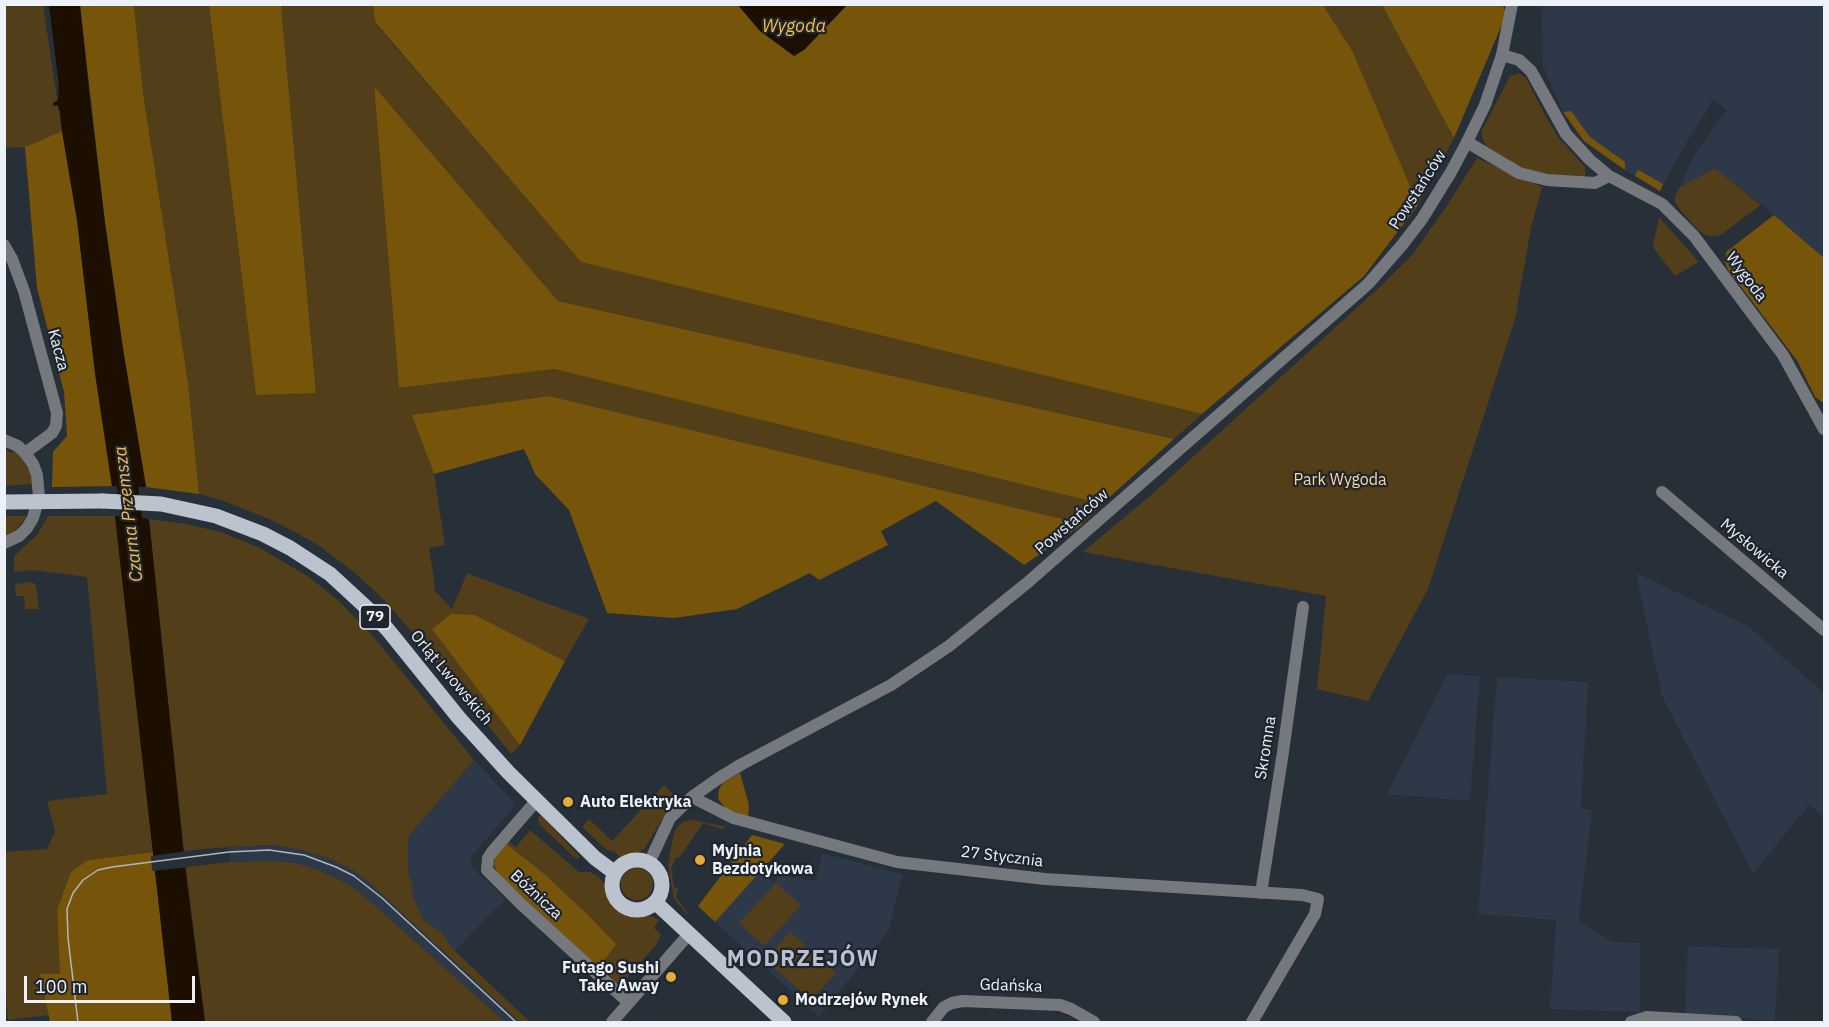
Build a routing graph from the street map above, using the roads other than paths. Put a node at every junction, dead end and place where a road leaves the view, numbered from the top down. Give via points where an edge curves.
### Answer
1 (1512, 4) edge
2 (1502, 55) junction
3 (1467, 142) junction
4 (1609, 176) junction
5 (4, 245) edge
6 (1824, 429) edge
7 (4, 440) edge
8 (26, 453) junction
9 (1662, 492) dead end
10 (4, 502) edge
11 (4, 543) edge
12 (1302, 607) dead end
13 (1824, 630) edge
14 (692, 797) junction
15 (537, 800) junction
16 (649, 863) junction
17 (615, 873) junction
18 (1261, 894) junction
19 (655, 902) junction
20 (689, 934) junction
21 (628, 1003) junction
22 (612, 1023) edge
23 (784, 1023) edge
24 (932, 1023) edge
25 (1094, 1023) edge
26 (1252, 1023) edge
27 (1631, 1023) edge
28 (1736, 1023) edge

1 - 2 street, Powstańców
2 - 3 street, Powstańców
2 - 4 street, Wygoda via 1519,60 1531,71 1566,134
3 - 4 street via 1519,173 1547,180 1594,183
3 - 14 street, Powstańców via 1422,219 1368,284 1019,590 915,670 734,769
4 - 6 street, Wygoda via 1662,204 1694,236 1784,355
5 - 8 street, Kacza via 24,291 58,417 49,436
7 - 8 street
8 - 11 street via 37,475 39,497 27,528
9 - 13 street, Mysłowicka
10 - 15 main road, Orląt Lwowskich / 79, bridge via 161,504 216,516 290,548 343,585 369,610 478,740
12 - 18 street, Skromna
14 - 16 street, Powstańców via 670,818
14 - 18 street, 27 Stycznia via 733,818 897,861 1045,879
15 - 17 main road, Orląt Lwowskich / 79
15 - 21 street, Bóźnicza via 492,852 487,870
16 - 17 main road via 630,861
16 - 19 main road via 662,881
17 - 19 main road via 612,888 619,902 641,910
18 - 26 street, 27 Stycznia via 1318,899 1315,914
19 - 20 main road
20 - 21 street
20 - 23 main road
21 - 22 street
24 - 25 street, Gdańska via 944,1007 963,1001 1060,1005
27 - 28 street via 1647,1017

